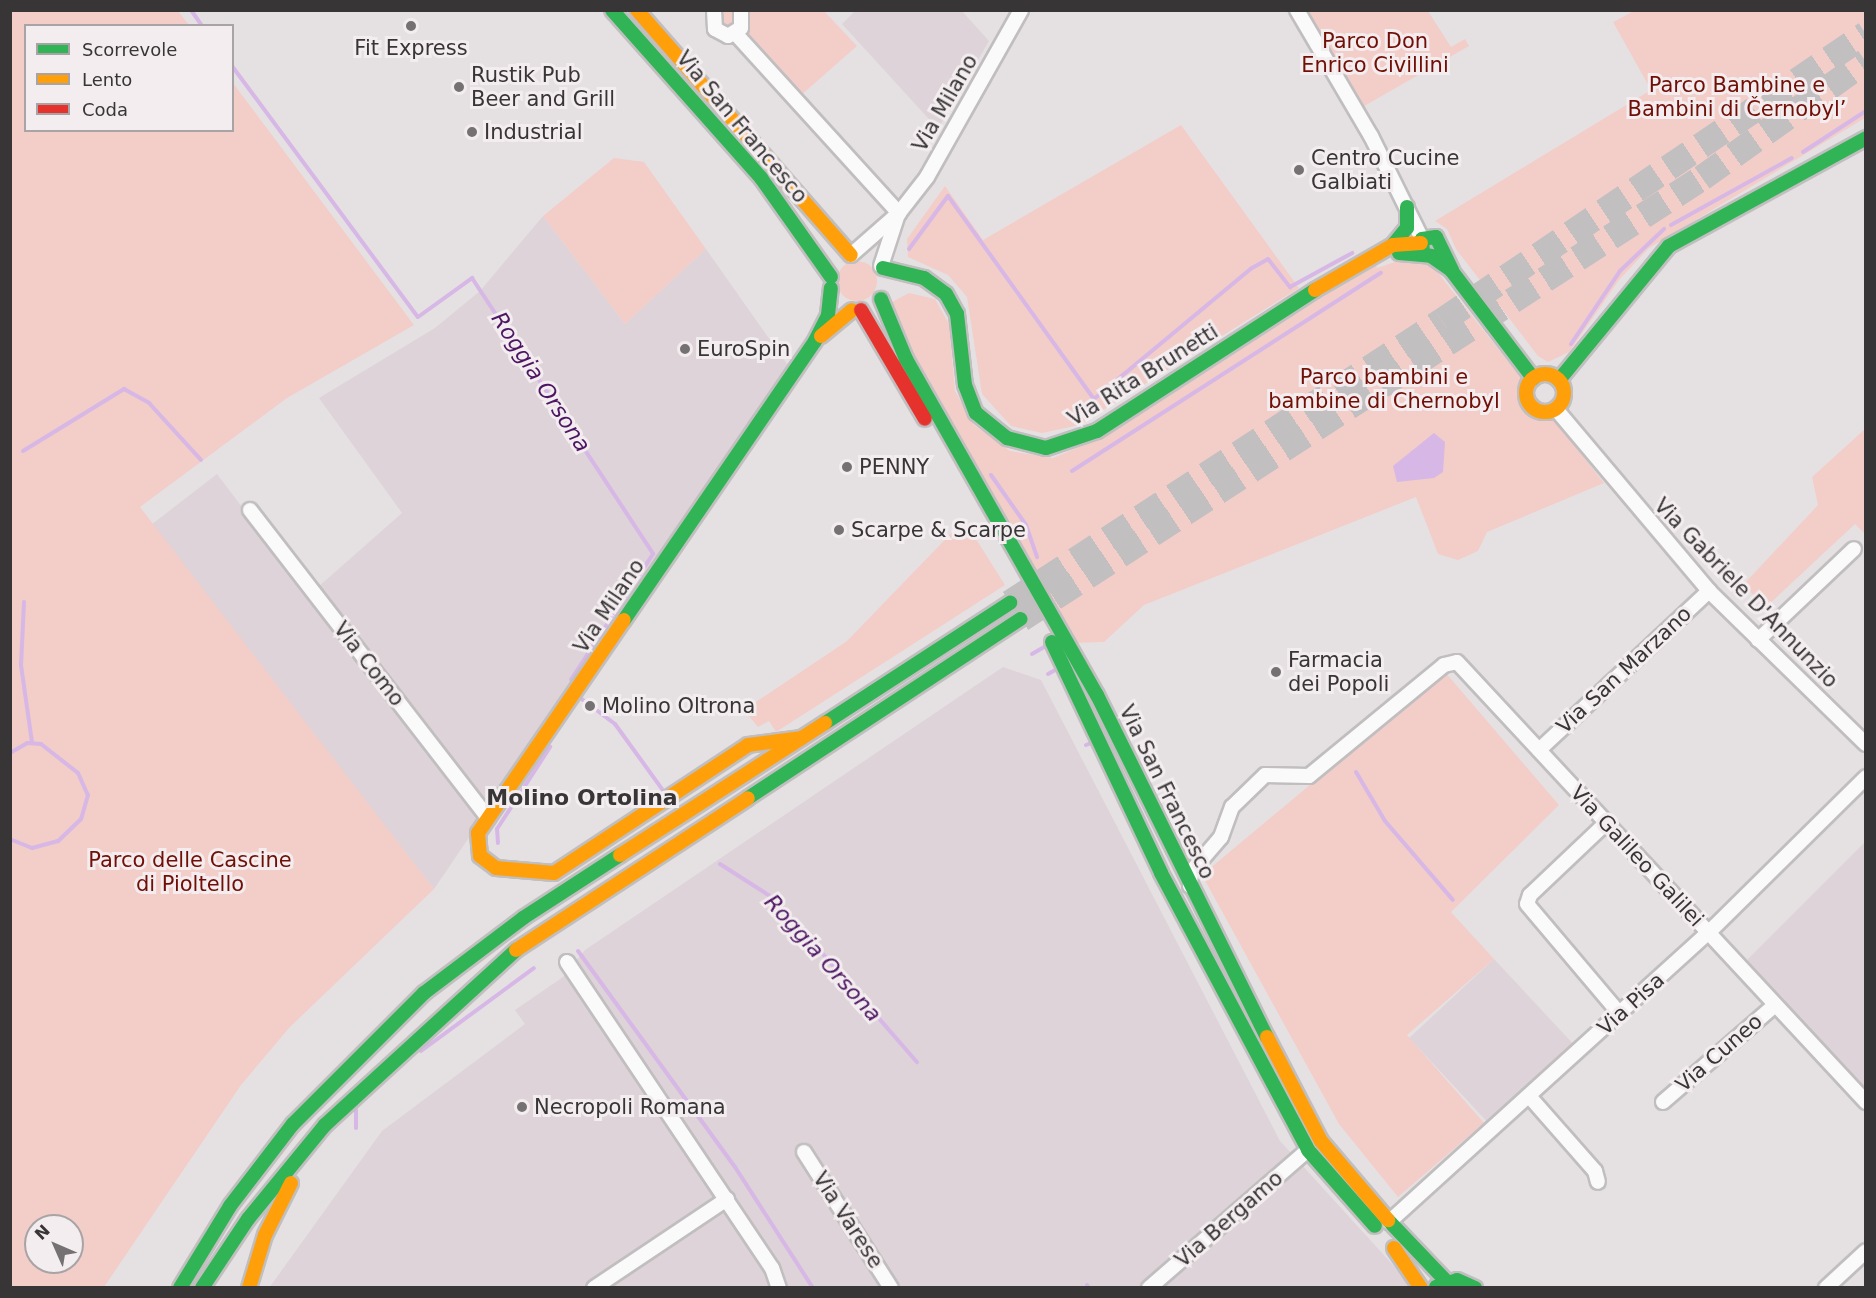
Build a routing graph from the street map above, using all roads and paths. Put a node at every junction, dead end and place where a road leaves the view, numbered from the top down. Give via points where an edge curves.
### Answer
1 (612, 10) edge
2 (637, 10) edge
3 (714, 10) edge
4 (741, 10) edge
5 (1021, 10) edge
6 (1298, 10) edge
7 (735, 33) junction
8 (1866, 138) edge
9 (1407, 206) junction
10 (899, 213) junction
11 (1393, 245) junction
12 (1428, 246) junction
13 (1379, 252) junction
14 (851, 255) junction
15 (882, 267) junction
16 (831, 282) junction
17 (939, 287) junction
18 (883, 295) junction
19 (857, 310) junction
20 (815, 341) junction
21 (1533, 378) junction
22 (1559, 380) junction
23 (1556, 409) junction
24 (250, 510) dead end
25 (1854, 549) dead end
26 (1709, 591) junction
27 (1010, 603) tunnel mouth
28 (1021, 619) tunnel mouth
29 (1758, 640) junction
30 (801, 738) junction
31 (1866, 744) edge
32 (1539, 750) junction
33 (1866, 777) edge
34 (760, 789) junction
35 (488, 818) junction
36 (1606, 822) junction
37 (1166, 843) junction
38 (1209, 849) junction
39 (1191, 891) junction
40 (1708, 933) junction
41 (567, 962) dead end
42 (1775, 1005) junction
43 (1620, 1014) junction
44 (1529, 1096) junction
45 (1663, 1101) dead end
46 (1866, 1102) edge
47 (1308, 1150) junction
48 (804, 1152) dead end
49 (1598, 1182) dead end
50 (727, 1198) junction
51 (1389, 1222) junction
52 (1866, 1251) edge
53 (1440, 1284) edge
54 (180, 1287) edge
55 (202, 1287) edge
56 (249, 1287) edge
57 (594, 1287) edge
58 (779, 1287) edge
59 (891, 1287) edge
60 (1149, 1287) edge
61 (1421, 1287) edge
62 (1475, 1287) edge
63 (1826, 1287) edge

1 - 16 main road, Via San Francesco via 761,178
2 - 14 main road, Via San Francesco
3 - 7 street via 715,29
4 - 7 street via 743,22
5 - 10 street, Via Milano via 948,140
6 - 9 street
7 - 10 street
8 - 22 main road via 1697,225 1669,246
9 - 11 main road via 1408,226
9 - 12 street
10 - 14 street, Via Milano
10 - 15 street, Via Milano
11 - 12 main road, Via Rita Brunetti
11 - 13 main road, Via Rita Brunetti
12 - 13 main road
12 - 21 main road via 1453,272
13 - 17 main road, Via Rita Brunetti via 1097,431 1050,448 1007,438 976,412 965,385 957,314
14 - 15 main road via 868,256
14 - 16 main road via 837,263
15 - 17 main road
15 - 18 main road
16 - 19 main road via 837,300
16 - 20 main road, Via Milano via 828,315
17 - 18 main road via 913,281
18 - 19 main road
18 - 37 main road, Via San Francesco via 906,359 1097,695
19 - 20 main road, Via Milano
19 - 47 main road, Via San Francesco via 1064,663 1161,873
20 - 35 main road, Via Milano
21 - 22 main road via 1549,374
21 - 23 main road via 1527,389 1532,407 1544,413
22 - 23 main road via 1565,395
23 - 26 street, Via Gabriele D'Annunzio
24 - 35 street, Via Como
25 - 29 street
26 - 29 street, Via Gabriele D'Annunzio
26 - 32 street, Via San Marzano
27 - 30 main road
28 - 34 main road
29 - 31 street, Via Gabriele D'Annunzio
30 - 35 main road, Via Milano via 748,745 554,873 502,870 484,860 478,833
30 - 54 main road via 523,918 408,1006 293,1124 230,1206
32 - 36 street, Via Galileo Galilei
32 - 38 street, Via Galileo Galilei via 1460,663 1444,665 1305,778 1265,775 1232,807 1221,837
33 - 40 street, Via Pisa
34 - 55 main road via 520,947 426,1024 305,1147
34 - 56 main road via 500,975 390,1070 293,1178 265,1235
36 - 40 street, Via Galileo Galilei
36 - 43 street via 1530,895 1527,907
37 - 38 street via 1180,855
37 - 39 main road, Via San Francesco
38 - 39 street via 1191,872
39 - 51 main road, Via San Francesco via 1321,1141
40 - 42 street, Via Galileo Galilei
40 - 43 street, Via Pisa
41 - 50 street
42 - 45 street, Via Cuneo
42 - 46 street, Via Galileo Galilei
43 - 44 street, Via Pisa
44 - 49 street via 1595,1171
44 - 51 street, Via Pisa
47 - 60 street, Via Bergamo
47 - 61 main road, Via San Francesco
48 - 59 street, Via Varese
50 - 57 street
50 - 58 street via 772,1268
51 - 53 main road, Via San Francesco
52 - 63 street
53 - 62 main road

